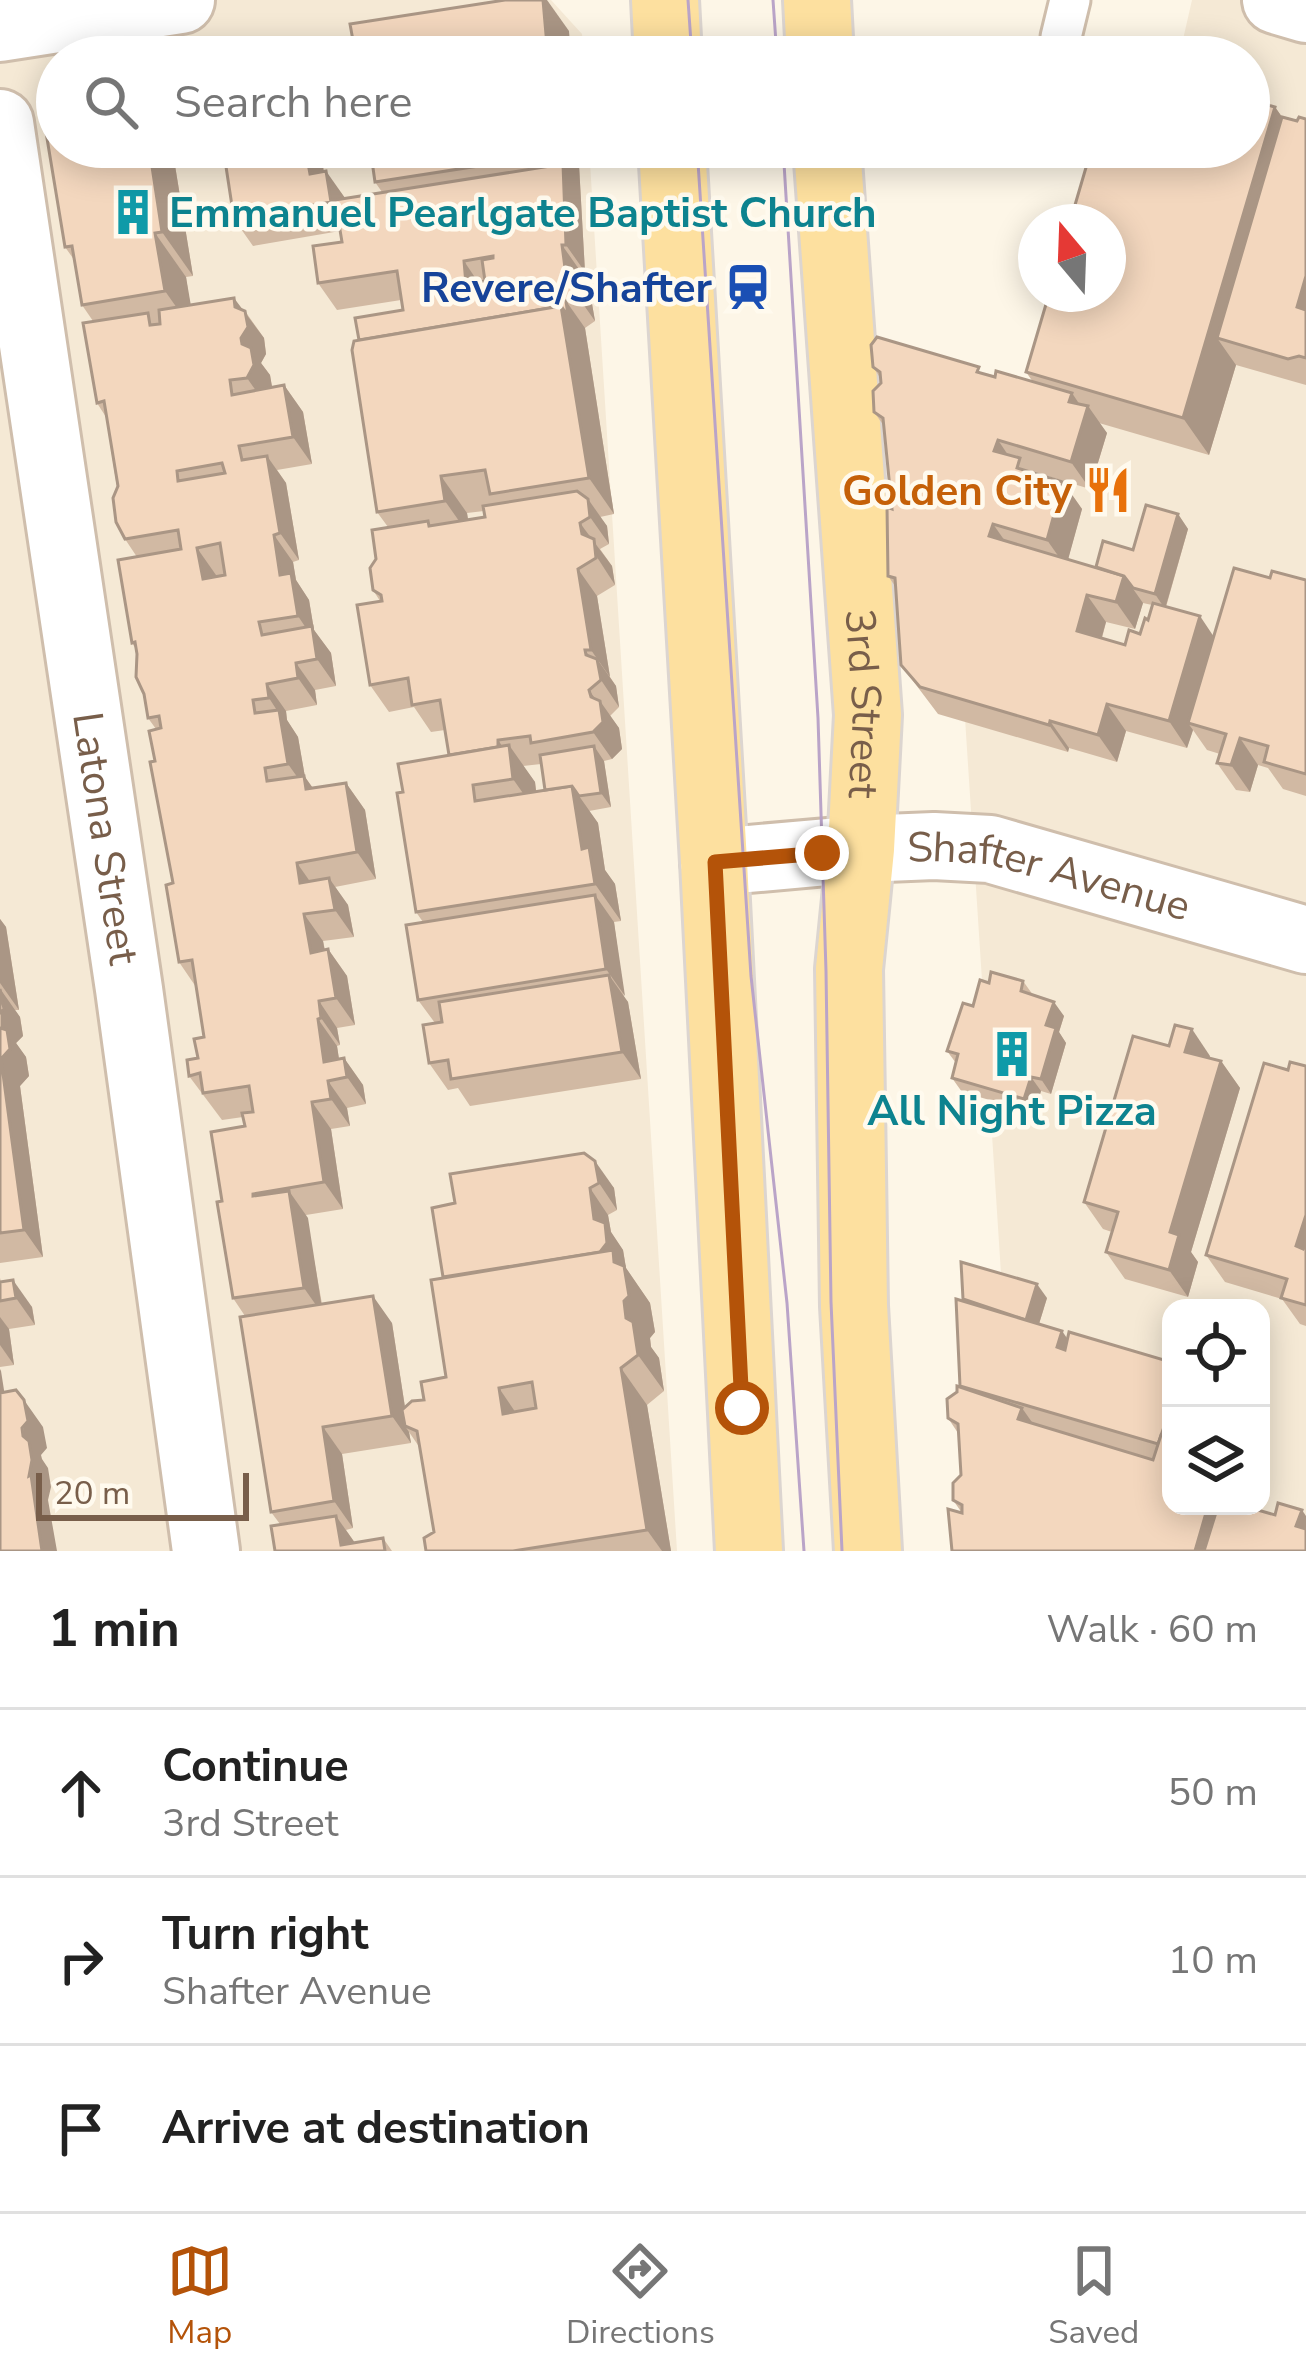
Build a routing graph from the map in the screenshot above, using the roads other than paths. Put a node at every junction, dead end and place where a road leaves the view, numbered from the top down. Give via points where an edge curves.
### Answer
1 (181, 0) edge
2 (665, 0) edge
3 (817, 0) edge
4 (1276, 0) edge
5 (1306, 9) edge
6 (0, 28) edge
7 (667, 36) edge
8 (819, 36) edge
9 (0, 123) edge
10 (673, 168) edge
11 (829, 168) edge
12 (861, 849) junction
13 (715, 862) junction
14 (1306, 940) edge
15 (206, 1551) edge
16 (748, 1551) edge
17 (868, 1551) edge

1 - 6 street
2 - 7 main road
3 - 8 main road
4 - 5 street
9 - 15 street, Latona Street
10 - 13 main road
11 - 12 main road, 3rd Street via 868,715
12 - 13 street, Shafter Avenue
12 - 14 street, Shafter Avenue via 990,849
12 - 17 main road, 3rd Street via 849,969
13 - 16 main road

